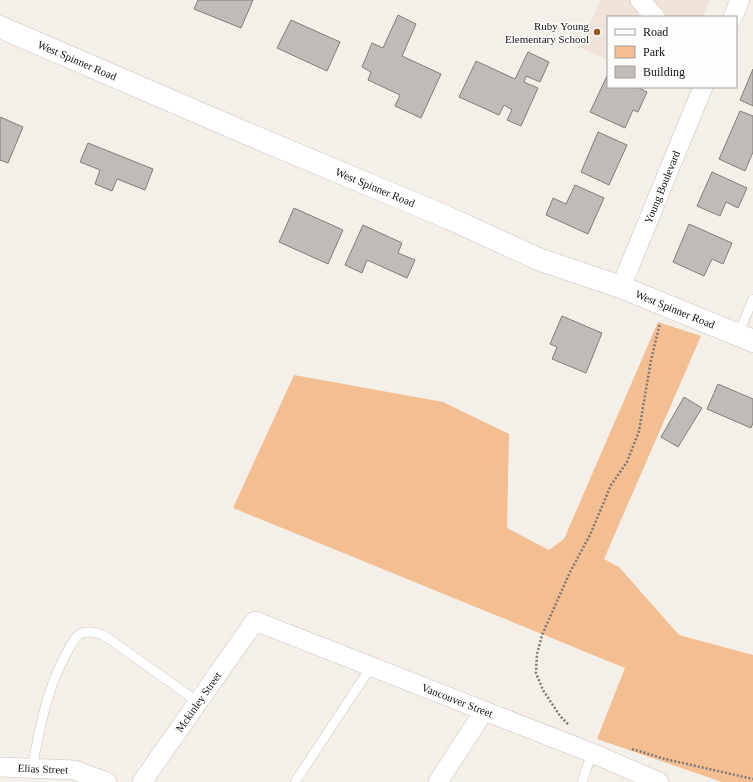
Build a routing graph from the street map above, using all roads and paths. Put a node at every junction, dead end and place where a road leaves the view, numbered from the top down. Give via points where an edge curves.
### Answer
1 (640, 0) edge
2 (740, 0) edge
3 (654, 16) edge
4 (733, 16) edge
5 (0, 27) edge
6 (703, 88) edge
7 (621, 287) junction
8 (753, 299) edge
9 (665, 305) junction
10 (746, 338) edge
11 (255, 621) joint
12 (372, 667) junction
13 (198, 702) junction
14 (484, 711) junction
15 (570, 726) dead end
16 (628, 748) dead end
17 (592, 753) junction
18 (0, 767) edge
19 (32, 768) junction
20 (753, 778) edge
21 (107, 782) edge
22 (142, 782) edge
23 (295, 782) edge
24 (438, 782) edge
25 (582, 782) edge
26 (659, 782) edge

1 - 3 street
2 - 4 street
5 - 7 street, West Spinner Road via 451,219 538,259
6 - 7 street, Young Boulevard
7 - 9 street, West Spinner Road
8 - 10 lane
9 - 10 street, West Spinner Road
9 - 15 path via 639,431 627,462 611,485 590,535 564,586 542,635 537,654 536,673 543,690
11 - 12 street, Vancouver Street
11 - 13 street, Mckinley Street
12 - 14 street, Vancouver Street
12 - 23 lane
13 - 19 lane via 106,636 89,631 81,634 73,641 50,689 42,714
13 - 22 street, Mckinley Street
14 - 17 street, Vancouver Street
14 - 24 street
16 - 20 path via 665,759
17 - 25 lane
17 - 26 street, Vancouver Street
18 - 19 street, Elias Street
19 - 21 street, Elias Street via 74,770

